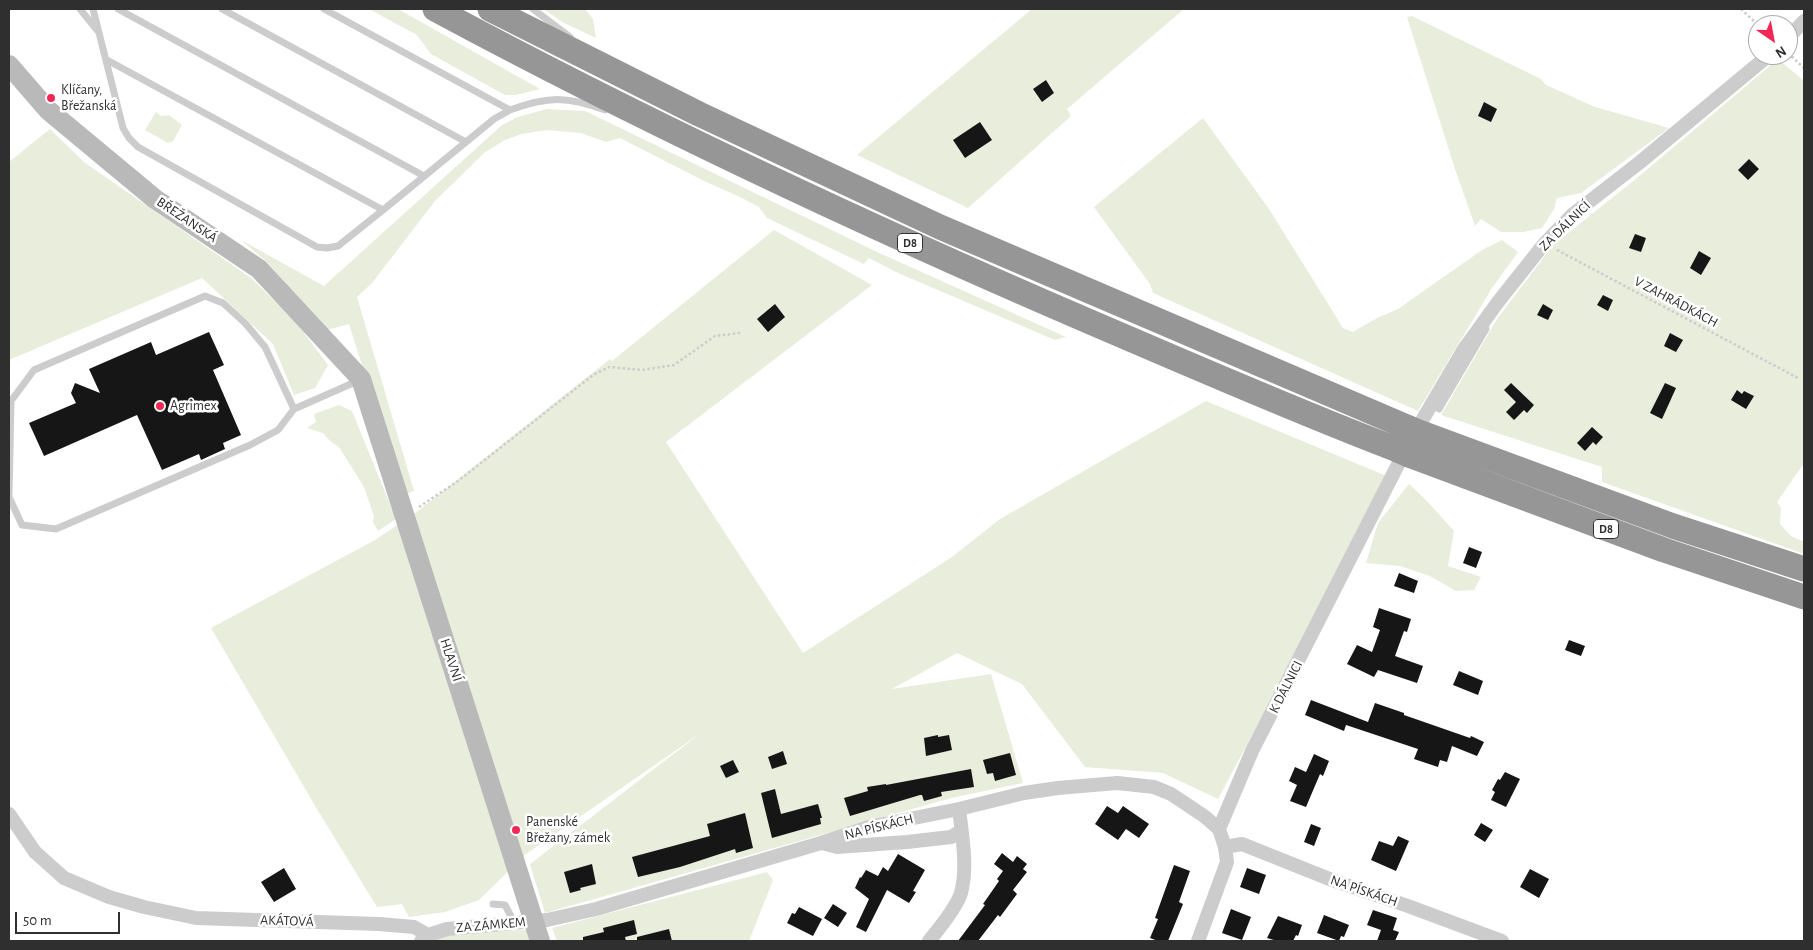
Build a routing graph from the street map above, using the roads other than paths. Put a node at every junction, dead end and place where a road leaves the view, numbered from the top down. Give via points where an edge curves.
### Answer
1 (80, 9) edge
2 (93, 9) edge
3 (118, 9) edge
4 (222, 9) edge
5 (324, 9) edge
6 (435, 9) edge
7 (490, 9) edge
8 (533, 9) edge
9 (99, 33) junction
10 (575, 40) dead end
11 (582, 46) dead end
12 (107, 60) junction
13 (9, 65) edge
14 (1757, 65) edge
15 (627, 78) junction
16 (510, 110) junction
17 (616, 114) dead end
18 (634, 121) dead end
19 (466, 142) junction
20 (708, 148) junction
21 (424, 176) junction
22 (383, 210) junction
23 (1498, 302) junction
24 (361, 379) junction
25 (294, 409) junction
26 (1439, 409) dead end
27 (1410, 441) junction
28 (1804, 569) edge
29 (1804, 597) edge
30 (959, 809) junction
31 (9, 814) edge
32 (1219, 829) junction
33 (961, 831) junction
34 (821, 843) junction
35 (1225, 847) junction
36 (493, 904) dead end
37 (524, 922) junction
38 (425, 938) edge
39 (540, 941) edge
40 (929, 941) edge
41 (1198, 941) edge
42 (1502, 941) edge

1 - 9 lane
2 - 9 lane
3 - 21 lane
4 - 19 lane
5 - 16 lane
6 - 20 highway, D8
7 - 15 highway, D8
8 - 10 lane
9 - 12 lane
11 - 15 lane
12 - 22 lane
12 - 22 lane via 123,128 138,147 309,244 327,248 338,246
13 - 24 street, BŘEŽANSKÁ via 48,110 155,199 258,269
14 - 23 street, ZA DÁLNICÍ via 1572,215 1544,244
15 - 27 highway, D8 via 940,227
16 - 17 lane via 564,99 581,101
16 - 19 lane
18 - 20 lane
19 - 21 lane
20 - 27 highway, D8 via 931,253 1312,418
21 - 22 lane
23 - 26 lane via 1495,313
23 - 27 street, ZA DÁLNICÍ via 1464,349
24 - 25 lane
24 - 37 street, HLAVNÍ via 405,516
25 - 25 lane via 265,347 223,303 205,296 34,370 12,401 9,496 22,525 56,530 250,445 278,430
27 - 28 highway, D8
27 - 29 highway, D8 via 1664,550
27 - 32 street, K DÁLNICI via 1252,751
30 - 32 street, NA PÍSKÁCH via 1058,788 1136,784 1171,794
30 - 33 street
30 - 34 street, NA PÍSKÁCH via 869,827
31 - 38 street, AKÁTOVÁ via 35,852 64,878 109,897 196,918 414,927
32 - 35 street
33 - 34 street via 951,837 907,842 837,847
33 - 40 street via 964,868 961,894
34 - 37 street, NA PÍSKÁCH via 596,909
35 - 41 street via 1226,862
35 - 42 street, NA PÍSKÁCH via 1242,844
36 - 37 lane via 505,905
37 - 38 street, ZA ZÁMKEM via 447,929
37 - 39 street, HLAVNÍ

